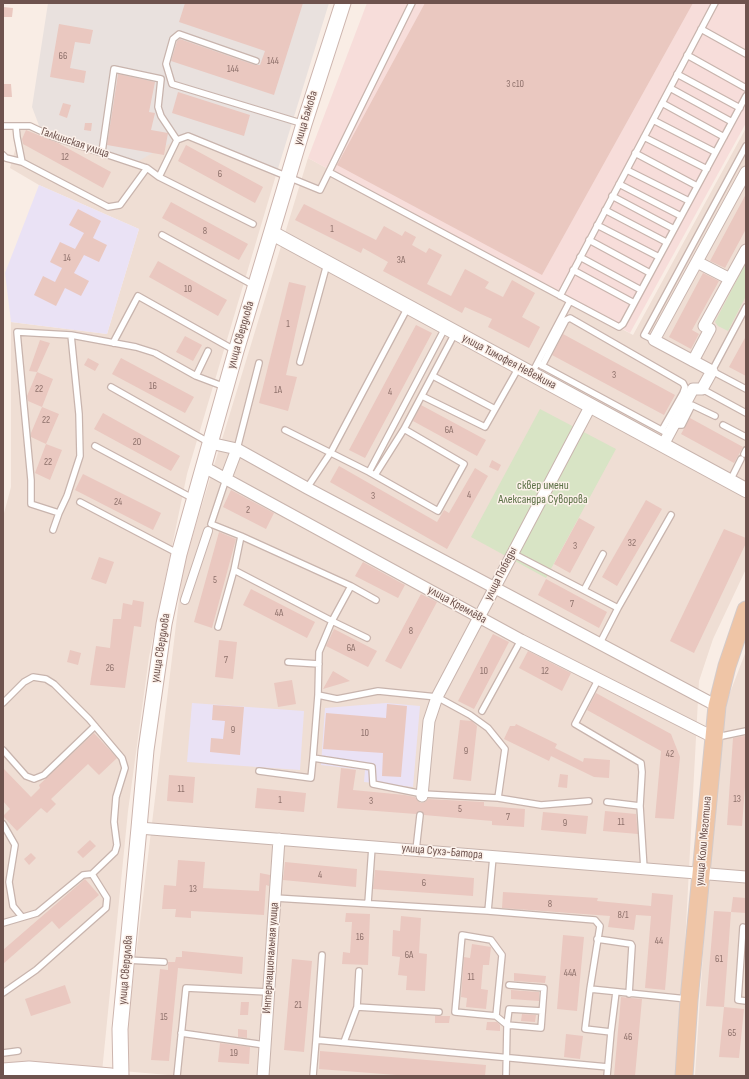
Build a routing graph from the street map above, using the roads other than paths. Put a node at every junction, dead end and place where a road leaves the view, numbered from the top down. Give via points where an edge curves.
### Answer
1 (343, 3) edge
2 (412, 3) edge
3 (715, 3) edge
4 (701, 29) junction
5 (746, 54) edge
6 (687, 55) junction
7 (256, 61) dead end
8 (677, 74) junction
9 (670, 88) junction
10 (746, 88) edge
11 (746, 96) edge
12 (662, 102) junction
13 (740, 108) junction
14 (653, 120) junction
15 (732, 122) junction
16 (304, 124) junction
17 (3, 126) edge
18 (16, 126) junction
19 (644, 137) junction
20 (724, 137) junction
21 (177, 140) junction
22 (746, 146) edge
23 (102, 152) junction
24 (715, 152) junction
25 (635, 153) junction
26 (3, 155) edge
27 (22, 162) junction
28 (146, 168) junction
29 (707, 169) junction
30 (627, 170) junction
31 (329, 172) junction
32 (745, 176) edge
33 (159, 177) junction
34 (288, 177) junction
35 (619, 184) junction
36 (697, 186) junction
37 (612, 196) junction
38 (689, 201) junction
39 (605, 210) junction
40 (681, 216) junction
41 (253, 224) dead end
42 (597, 225) junction
43 (674, 229) junction
44 (272, 233) junction
45 (162, 235) dead end
46 (589, 240) junction
47 (666, 242) junction
48 (746, 250) edge
49 (580, 257) junction
50 (659, 257) junction
51 (697, 262) junction
52 (327, 264) junction
53 (573, 270) junction
54 (650, 273) junction
55 (730, 279) junction
56 (256, 286) junction
57 (641, 290) junction
58 (560, 296) junction
59 (570, 301) junction
60 (634, 303) junction
61 (408, 306) junction
62 (745, 311) edge
63 (450, 330) junction
64 (71, 335) junction
65 (654, 340) junction
66 (113, 343) junction
67 (208, 351) dead end
68 (236, 351) junction
69 (693, 361) junction
70 (300, 362) dead end
71 (259, 364) dead end
72 (532, 367) junction
73 (712, 371) junction
74 (196, 376) junction
75 (433, 376) junction
76 (111, 387) dead end
77 (227, 388) junction
78 (702, 389) junction
79 (746, 389) edge
80 (422, 396) junction
81 (591, 405) junction
82 (495, 409) junction
83 (746, 413) edge
84 (715, 416) dead end
85 (723, 425) dead end
86 (404, 429) junction
87 (285, 430) dead end
88 (667, 433) junction
89 (746, 437) edge
90 (210, 443) junction
91 (95, 446) dead end
92 (237, 449) junction
93 (331, 452) junction
94 (744, 455) edge
95 (204, 467) junction
96 (369, 472) junction
97 (375, 476) junction
98 (226, 478) junction
99 (730, 482) junction
100 (307, 488) junction
101 (746, 490) edge
102 (194, 499) junction
103 (80, 502) dead end
104 (60, 513) junction
105 (671, 514) dead end
106 (210, 527) junction
107 (52, 530) dead end
108 (240, 536) junction
109 (511, 553) junction
110 (179, 554) junction
111 (603, 554) dead end
112 (234, 570) junction
113 (351, 586) junction
114 (495, 587) junction
115 (584, 590) junction
116 (185, 600) dead end
117 (376, 600) dead end
118 (618, 608) junction
119 (746, 610) edge
120 (478, 617) junction
121 (332, 621) junction
122 (218, 627) dead end
123 (366, 638) dead end
124 (521, 640) junction
125 (600, 643) junction
126 (288, 662) dead end
127 (319, 664) junction
128 (598, 680) junction
129 (318, 695) junction
130 (437, 697) junction
131 (3, 703) edge
132 (717, 706) junction
133 (482, 711) dead end
134 (95, 726) junction
135 (746, 731) edge
136 (713, 738) junction
137 (3, 750) edge
138 (312, 758) junction
139 (259, 771) dead end
140 (423, 795) junction
141 (498, 798) junction
142 (589, 801) dead end
143 (607, 802) dead end
144 (640, 806) junction
145 (420, 815) dead end
146 (3, 824) edge
147 (139, 828) junction
148 (279, 839) junction
149 (372, 847) junction
150 (416, 850) junction
151 (493, 856) junction
152 (644, 869) junction
153 (92, 874) junction
154 (702, 874) junction
155 (746, 877) edge
156 (275, 898) junction
157 (368, 904) junction
158 (488, 911) junction
159 (22, 918) junction
160 (3, 923) edge
161 (746, 928) edge
162 (597, 938) junction
163 (322, 955) dead end
164 (127, 960) junction
165 (164, 962) dead end
166 (360, 971) dead end
167 (509, 985) dead end
168 (590, 989) junction
169 (268, 992) junction
170 (616, 992) junction
171 (3, 993) edge
172 (629, 994) junction
173 (689, 1000) junction
174 (746, 1001) edge
175 (357, 1006) junction
176 (542, 1011) junction
177 (439, 1012) dead end
178 (496, 1016) junction
179 (508, 1025) junction
180 (611, 1032) junction
181 (181, 1033) junction
182 (316, 1040) junction
183 (344, 1042) junction
184 (265, 1045) junction
185 (18, 1051) dead end
186 (3, 1053) edge
187 (507, 1058) junction
188 (608, 1067) junction
189 (3, 1071) edge
190 (111, 1076) edge
191 (121, 1076) edge
192 (177, 1076) edge
193 (263, 1076) edge
194 (313, 1076) edge
195 (506, 1076) edge
196 (607, 1076) edge
197 (684, 1076) edge

1 - 16 main road, улица Бажова
2 - 31 lane
3 - 4 lane
4 - 5 lane
4 - 6 lane
6 - 8 lane
6 - 10 lane
7 - 16 lane via 179,34 173,39 166,64 172,84
8 - 9 lane
8 - 13 lane
9 - 12 lane
9 - 15 lane
11 - 13 lane
12 - 14 lane
12 - 20 lane
13 - 15 lane
14 - 19 lane
14 - 24 lane
15 - 20 lane
16 - 34 main road, улица Бажова
17 - 18 lane, Галкинская улица
18 - 23 lane, Галкинская улица via 30,126
18 - 27 lane
19 - 25 lane
19 - 29 lane
20 - 24 lane
21 - 23 lane via 158,107 161,79 114,69
21 - 33 lane
21 - 34 lane via 188,136 198,139
22 - 65 lane via 644,335
23 - 28 lane, Галкинская улица
24 - 29 lane
25 - 30 lane
25 - 36 lane
26 - 27 lane
27 - 28 lane via 108,207 120,205
28 - 33 lane, Галкинская улица
29 - 36 lane
30 - 35 lane
30 - 38 lane
31 - 34 lane via 320,190
31 - 58 lane
32 - 51 street
33 - 41 lane, Галкинская улица
34 - 44 main road, улица Бажова
35 - 37 lane
35 - 40 lane
36 - 38 lane
37 - 39 lane
37 - 43 lane
38 - 40 lane
39 - 42 lane
39 - 47 lane
40 - 43 lane
42 - 46 lane
42 - 50 lane
43 - 47 lane
44 - 52 street, улица Тимофея Невежина
44 - 56 main road, улица Свердлова
45 - 56 lane
46 - 49 lane
46 - 54 lane
47 - 50 lane
48 - 55 street
49 - 53 lane
49 - 57 lane
50 - 54 lane
51 - 55 street
51 - 65 street
52 - 61 street, улица Тимофея Невежина
52 - 70 lane
53 - 58 lane
53 - 60 lane
54 - 57 lane
55 - 69 street via 704,326 710,329
56 - 68 main road, улица Свердлова
57 - 60 lane
58 - 59 lane
59 - 60 lane via 619,327
59 - 72 lane
61 - 63 street, улица Тимофея Невежина
61 - 93 lane
62 - 73 lane
63 - 72 street, улица Тимофея Невежина
63 - 75 lane
63 - 96 lane
64 - 66 lane
64 - 104 lane via 79,414 80,456
64 - 104 lane via 17,332 31,504
65 - 69 street
66 - 68 lane via 138,296
66 - 74 lane via 155,353
67 - 74 lane
68 - 77 main road, улица Свердлова
69 - 73 street
71 - 92 lane
72 - 81 street, улица Тимофея Невежина
72 - 82 lane
72 - 88 lane
72 - 88 lane via 570,318 683,383 685,387
73 - 78 street
73 - 79 lane
74 - 77 lane
75 - 80 lane
75 - 82 lane
76 - 90 lane
77 - 90 main road, улица Свердлова
78 - 83 lane
78 - 88 street via 693,389
80 - 82 lane via 485,427
80 - 86 lane
81 - 88 street, улица Тимофея Невежина
81 - 109 street, улица Победы
84 - 88 lane via 692,405 682,424
85 - 89 lane
86 - 97 lane
86 - 97 lane via 464,464 438,511
87 - 93 lane
88 - 99 street, улица Тимофея Невежина
90 - 92 street
90 - 95 main road, улица Свердлова
91 - 102 lane
92 - 98 street
92 - 100 street
93 - 96 lane
93 - 100 lane
94 - 99 lane
95 - 98 street, улица Кремлёва
95 - 102 main road, улица Свердлова
96 - 97 lane
98 - 106 lane
98 - 120 street, улица Кремлёва
99 - 101 street, улица Тимофея Невежина
100 - 114 street
102 - 110 main road, улица Свердлова
103 - 110 lane
104 - 107 lane
105 - 118 lane
106 - 108 lane
106 - 116 street
108 - 112 lane
108 - 113 lane
109 - 114 street, улица Победы
109 - 115 lane
110 - 147 main road, улица Свердлова via 164,624 146,750
111 - 115 lane
112 - 121 lane
112 - 122 lane
113 - 117 lane
113 - 121 lane
114 - 120 street, улица Победы
114 - 125 street
115 - 118 lane
118 - 125 lane
119 - 132 main road, улица Коли Мяготина
120 - 124 street, улица Кремлёва
120 - 130 street, улица Победы
121 - 123 lane
121 - 127 lane via 319,652
124 - 128 street, улица Кремлёва
124 - 133 lane
125 - 132 street
126 - 127 lane
127 - 129 lane
128 - 136 street, улица Кремлёва
128 - 144 lane via 575,724 641,763
129 - 130 lane via 337,699 378,691
129 - 138 lane
130 - 140 street, улица Победы via 429,721
130 - 141 lane via 488,728 506,749
131 - 134 lane via 24,682 33,677 40,677 54,684
132 - 136 main road, улица Коли Мяготина
134 - 137 lane via 44,774 34,779 26,776
134 - 153 lane via 122,758 124,768 115,803 115,852
135 - 136 lane
136 - 154 main road, улица Коли Мяготина
138 - 139 lane via 311,778
138 - 140 lane via 372,767 373,784
140 - 141 lane
141 - 142 lane via 541,805
143 - 144 lane
144 - 152 lane
145 - 150 lane
146 - 159 lane via 15,845 9,882 13,906
147 - 148 street, улица Сухэ-Батора
147 - 164 main road, улица Свердлова
148 - 149 street, улица Сухэ-Батора
148 - 156 street, Интернациональная улица
149 - 150 street, улица Сухэ-Батора
149 - 157 lane
150 - 151 street, улица Сухэ-Батора
151 - 152 street, улица Сухэ-Батора
151 - 158 lane
152 - 154 street, улица Сухэ-Батора
153 - 159 lane via 83,875 37,913
153 - 171 lane via 107,898 106,908 36,970
154 - 155 street, улица Сухэ-Батора
154 - 173 main road, улица Коли Мяготина
156 - 157 lane
156 - 169 street, Интернациональная улица
157 - 158 lane
158 - 162 lane via 595,920 600,926
159 - 160 lane
161 - 174 lane via 743,928 738,1000
162 - 168 lane
162 - 172 lane via 632,946
163 - 182 lane
164 - 165 lane
164 - 191 main road, улица Свердлова via 120,1029
166 - 175 lane
167 - 176 lane via 544,988
168 - 170 lane
168 - 180 lane via 585,1029
169 - 181 lane via 186,988
169 - 184 street, Интернациональная улица
170 - 172 lane
170 - 180 lane
172 - 173 lane
173 - 197 main road, улица Коли Мяготина
175 - 177 lane
175 - 183 lane
176 - 179 lane via 509,1009
176 - 179 lane via 540,1028
178 - 178 lane via 455,1012 462,935 491,940 502,955
178 - 179 lane
179 - 187 lane
180 - 188 lane
181 - 184 lane
181 - 192 lane
182 - 183 lane
182 - 194 lane
183 - 187 lane
184 - 193 street, Интернациональная улица
185 - 186 lane
187 - 188 lane
187 - 195 lane
188 - 196 lane
189 - 190 main road via 29,1069

